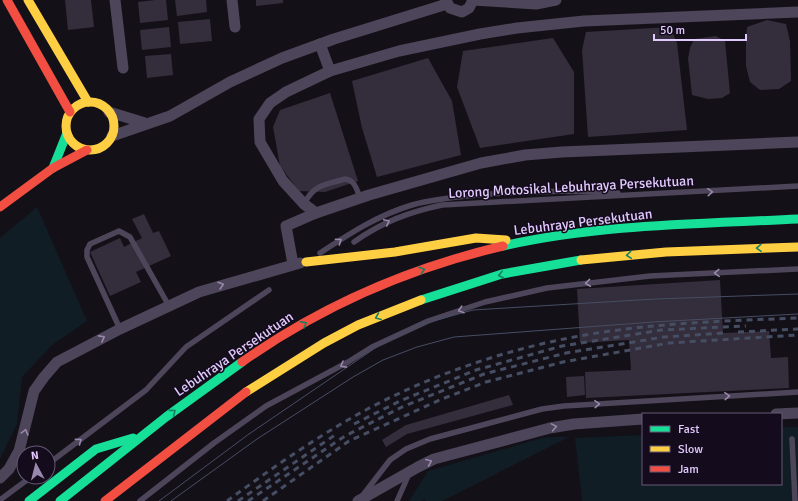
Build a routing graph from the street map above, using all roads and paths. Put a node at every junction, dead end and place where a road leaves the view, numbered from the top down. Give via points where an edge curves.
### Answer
1 (7, 0) edge
2 (28, 0) edge
3 (115, 0) edge
4 (232, 0) edge
5 (473, 0) edge
6 (556, 0) edge
7 (446, 2) edge
8 (798, 12) edge
9 (235, 27) dead end
10 (320, 44) junction
11 (124, 68) dead end
12 (330, 71) junction
13 (88, 102) junction
14 (70, 112) junction
15 (109, 112) junction
16 (146, 123) junction
17 (67, 133) junction
18 (112, 136) junction
19 (798, 142) edge
20 (87, 150) junction
21 (53, 168) junction
22 (798, 186) edge
23 (646, 195) junction
24 (360, 198) junction
25 (304, 204) junction
26 (0, 206) edge
27 (316, 213) junction
28 (798, 220) edge
29 (354, 242) dead end
30 (522, 242) junction
31 (798, 247) edge
32 (306, 262) junction
33 (293, 264) junction
34 (798, 269) edge
35 (269, 290) dead end
36 (169, 306) junction
37 (120, 329) junction
38 (798, 392) edge
39 (798, 413) edge
40 (782, 414) edge
41 (642, 419) edge
42 (142, 436) junction
43 (792, 439) dead end
44 (56, 458) edge
45 (412, 470) junction
46 (0, 478) edge
47 (20, 485) edge
48 (0, 500) edge
49 (29, 501) edge
50 (60, 501) edge
51 (105, 501) edge
52 (140, 501) edge
53 (358, 501) edge
54 (397, 501) edge
55 (794, 501) edge

1 - 14 main road
2 - 13 main road
3 - 11 street
4 - 9 street
5 - 6 street via 536,4
5 - 7 street via 469,8 462,12 453,10
7 - 10 street
8 - 12 street via 584,21 516,28 399,51
10 - 12 street
10 - 16 street via 237,79 170,116
12 - 25 street via 286,92 270,103 259,119 260,142 283,181
13 - 14 main road
13 - 15 main road via 100,104
14 - 17 main road
15 - 16 street
15 - 18 main road via 114,124
16 - 18 street
17 - 20 main road via 75,145
17 - 21 main road
18 - 20 main road via 99,148
19 - 24 street via 525,155 481,163
20 - 21 main road
21 - 26 main road
23 -> 22 lane, Lorong Motosikal Lebuhraya Persekutuan
29 -> 23 lane, Lorong Motosikal Lebuhraya Persekutuan via 391,220 416,210 442,205
32 -> 23 lane via 375,219 412,205 459,197 540,191
24 - 25 lane via 353,182 345,179 316,188 310,192
24 - 27 street
25 - 27 street
27 - 33 street via 286,226
28 - 30 main road, Lebuhraya Persekutuan via 672,225
30 - 32 main road via 476,238 395,252
42 -> 30 main road, Lebuhraya Persekutuan via 277,339 346,301 416,272
31 -> 51 main road via 672,252 602,258 488,278 428,298 359,325 291,362 226,406
32 - 33 street
36 -> 33 street via 208,289
34 -> 52 lane via 650,276 547,288 485,302 428,321 372,347 266,406
44 -> 35 lane via 146,390 186,347
36 - 37 street
36 - 37 lane via 130,237 119,231 90,244 87,257
46 -> 37 street via 9,469 19,451 34,391 44,376 57,362
53 -> 38 lane via 390,460 406,449 430,439 542,409
39 - 40 street
45 -> 41 street via 434,460 550,428
42 - 49 main road via 96,449
42 - 50 main road, Lebuhraya Persekutuan
43 - 55 lane
45 - 53 street
45 - 54 lane
47 - 48 lane

